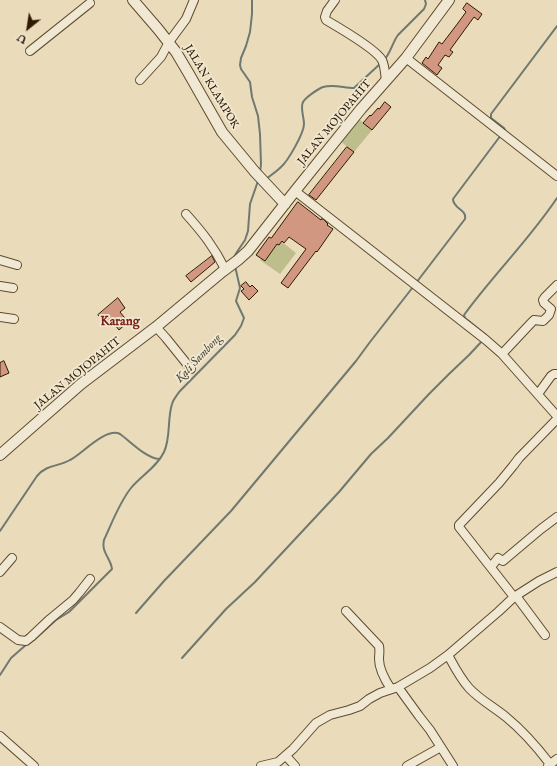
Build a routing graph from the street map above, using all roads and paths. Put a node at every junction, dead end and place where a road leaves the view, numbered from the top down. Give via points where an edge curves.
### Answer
1 (133, 0) edge
2 (194, 0) edge
3 (335, 0) edge
4 (449, 0) edge
5 (90, 1) edge
6 (169, 42) junction
7 (30, 51) dead end
8 (406, 58) junction
9 (140, 80) dead end
10 (386, 81) junction
11 (557, 176) edge
12 (295, 191) junction
13 (284, 204) junction
14 (186, 214) dead end
15 (0, 260) edge
16 (18, 265) dead end
17 (227, 268) junction
18 (0, 286) edge
19 (557, 286) edge
20 (12, 288) dead end
21 (0, 317) edge
22 (14, 319) dead end
23 (156, 327) junction
24 (502, 354) junction
25 (191, 369) dead end
26 (557, 374) edge
27 (538, 394) junction
28 (557, 416) edge
29 (557, 420) edge
30 (0, 455) edge
31 (557, 517) edge
32 (12, 558) dead end
33 (491, 567) junction
34 (0, 572) edge
35 (557, 572) edge
36 (90, 579) dead end
37 (515, 596) junction
38 (346, 611) dead end
39 (0, 627) edge
40 (545, 635) dead end
41 (448, 654) junction
42 (395, 688) junction
43 (0, 736) edge
44 (441, 747) junction
45 (286, 756) junction
46 (552, 763) edge
47 (34, 766) edge
48 (261, 766) edge
49 (295, 766) edge
50 (407, 766) edge
51 (453, 766) edge

1 - 6 street, JALAN KLAMPOK
2 - 6 street via 186,19
3 - 10 street via 327,11 326,20 377,54 382,62
4 - 8 street, JALAN MOJOPAHIT
5 - 7 street
6 - 9 street via 161,57
6 - 13 street, JALAN KLAMPOK via 222,132
8 - 10 street, JALAN MOJOPAHIT
8 - 11 street
10 - 12 street, JALAN MOJOPAHIT
12 - 13 street, JALAN MOJOPAHIT
12 - 24 street
13 - 17 street, JALAN MOJOPAHIT via 250,249
14 - 17 street
15 - 16 street
17 - 23 street, JALAN MOJOPAHIT
18 - 20 street
19 - 24 street via 543,300 551,309 547,318 543,321 534,320
21 - 22 street
23 - 25 street
23 - 30 street, JALAN MOJOPAHIT via 81,384
24 - 27 street
26 - 27 street via 552,375
27 - 28 street
29 - 33 street via 459,525
31 - 33 street via 503,561 498,558
32 - 34 street
33 - 37 street
35 - 37 street
36 - 39 street via 73,600 26,641 18,640
37 - 40 street
37 - 41 street
38 - 42 street via 379,646 380,667 384,677
41 - 42 street via 430,668
41 - 46 street via 469,688 515,725
42 - 44 street
42 - 45 street via 375,696 360,706 330,715 316,724
43 - 47 street
44 - 50 street
44 - 51 street
45 - 48 street via 278,762
45 - 49 street

